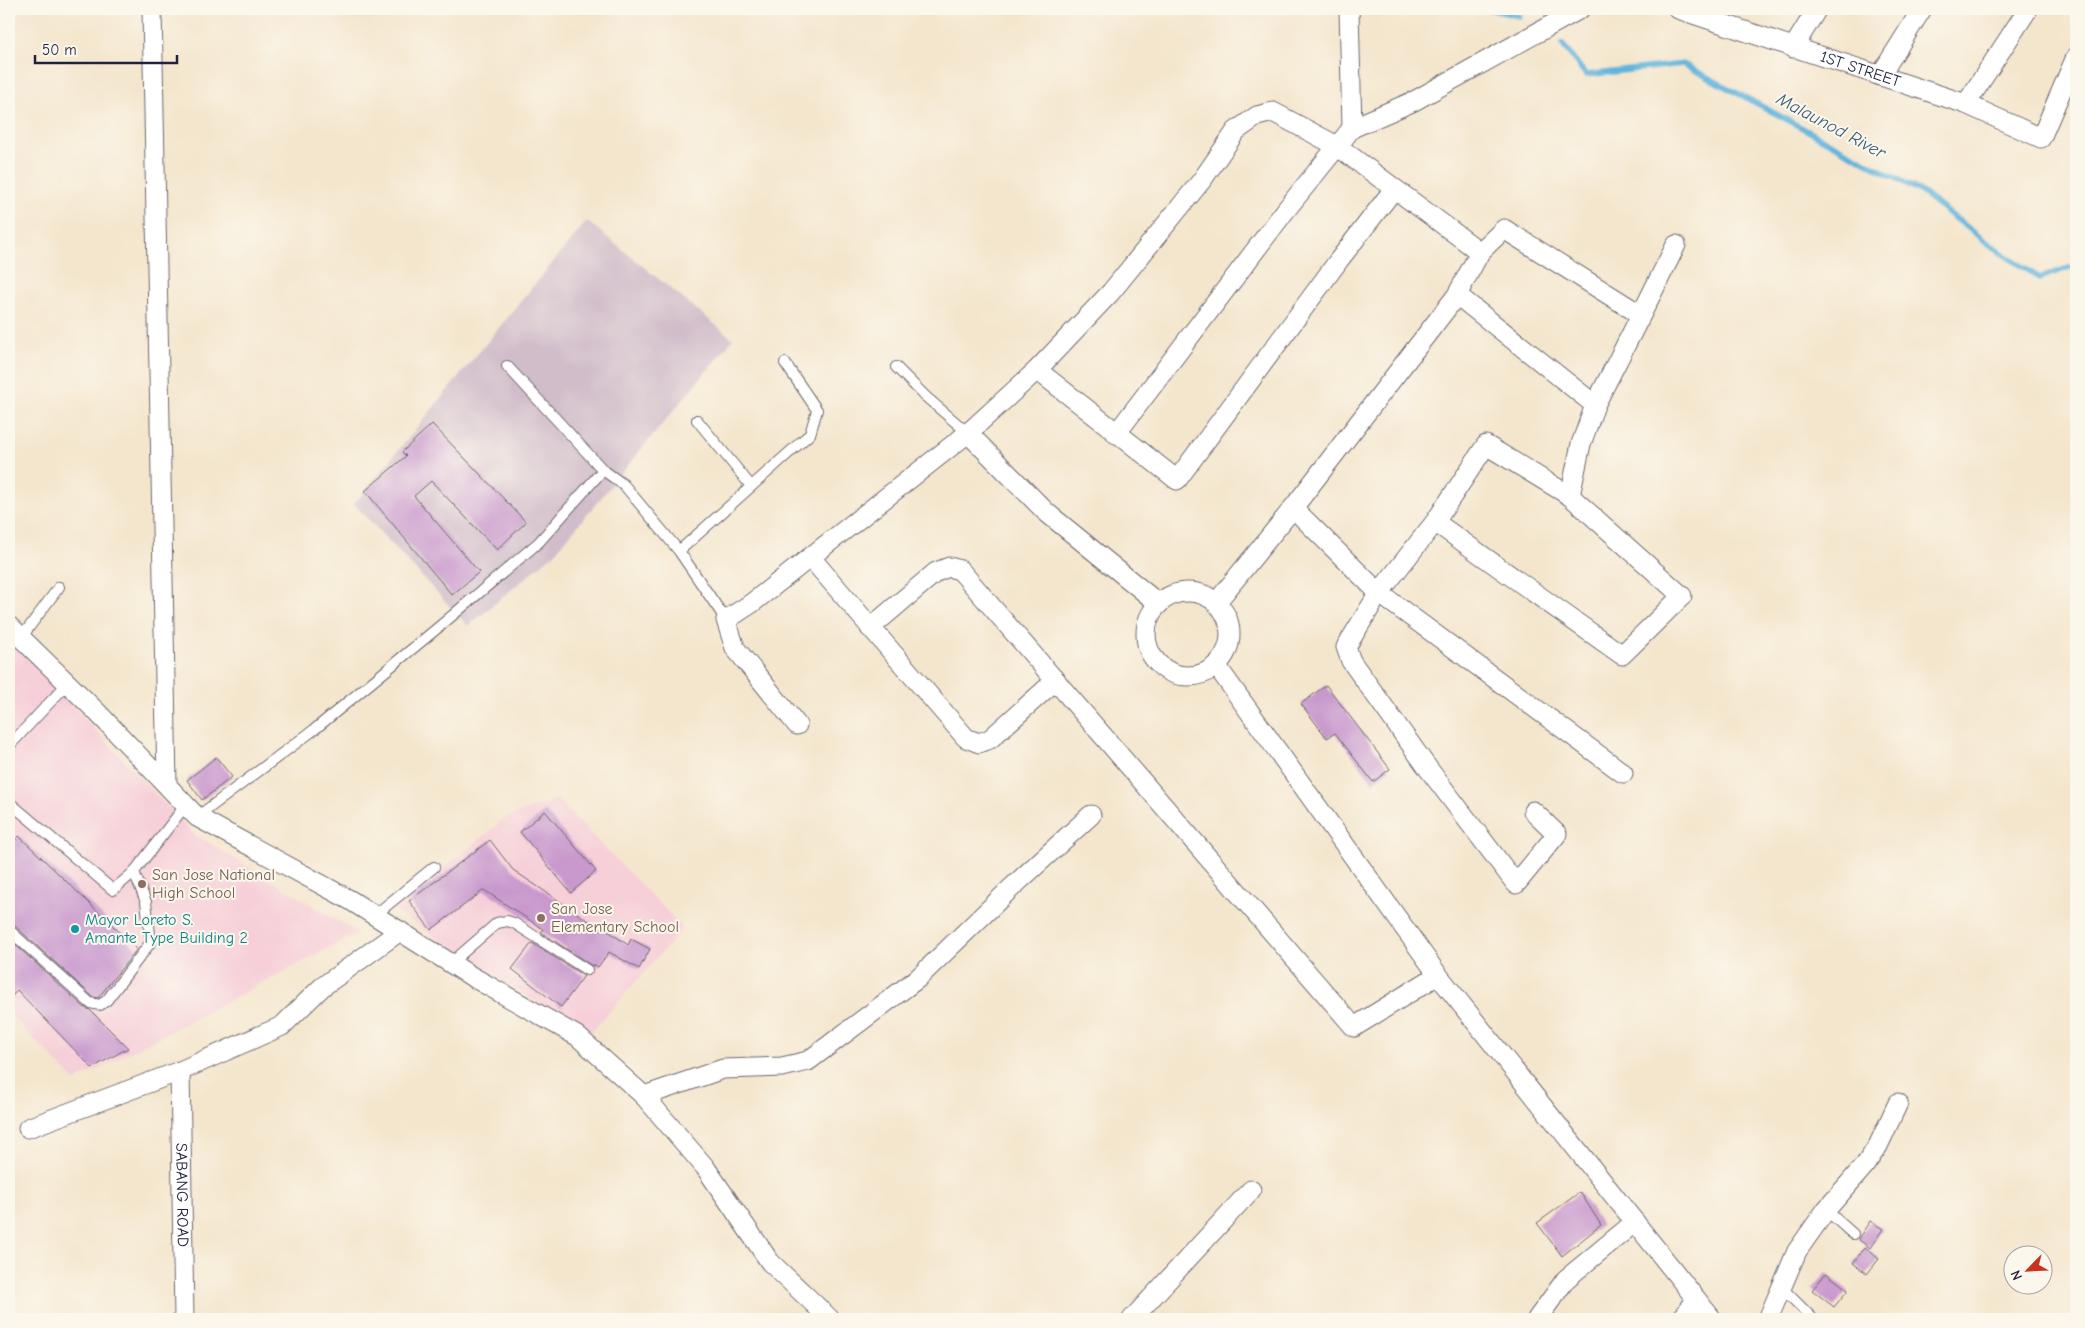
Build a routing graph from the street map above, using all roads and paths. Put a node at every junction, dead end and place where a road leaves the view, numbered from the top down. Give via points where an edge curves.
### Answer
1 (152, 9) edge
2 (1349, 9) edge
3 (1580, 9) edge
4 (1678, 9) edge
5 (1817, 9) edge
6 (1922, 9) edge
7 (2028, 9) edge
8 (1715, 14) edge
9 (1792, 48) junction
10 (2076, 57) edge
11 (1880, 76) junction
12 (1966, 104) junction
13 (1352, 128) junction
14 (1337, 146) junction
15 (1394, 189) junction
16 (1676, 245) dead end
17 (1480, 252) junction
18 (1457, 295) junction
19 (1641, 315) junction
20 (785, 363) dead end
21 (507, 366) dead end
22 (896, 367) dead end
23 (1037, 370) junction
24 (1596, 405) junction
25 (697, 420) dead end
26 (968, 433) junction
27 (1116, 434) junction
28 (603, 470) junction
29 (750, 486) junction
30 (1570, 496) junction
31 (1293, 508) junction
32 (1435, 522) junction
33 (679, 551) junction
34 (811, 558) junction
35 (59, 587) dead end
36 (1379, 593) junction
37 (1216, 603) junction
38 (1159, 604) junction
39 (726, 620) junction
40 (870, 628) junction
41 (15, 632) edge
42 (1216, 665) junction
43 (1056, 680) junction
44 (68, 683) junction
45 (797, 725) dead end
46 (9, 746) edge
47 (1623, 773) dead end
48 (167, 785) junction
49 (9, 802) edge
50 (191, 811) junction
51 (1533, 811) dead end
52 (1091, 815) dead end
53 (434, 866) dead end
54 (134, 872) junction
55 (374, 915) junction
56 (9, 930) edge
57 (400, 931) junction
58 (451, 963) junction
59 (587, 970) dead end
60 (1438, 975) junction
61 (180, 1070) junction
62 (644, 1096) junction
63 (1898, 1104) dead end
64 (28, 1128) dead end
65 (1251, 1190) dead end
66 (1826, 1210) junction
67 (1635, 1222) junction
68 (1853, 1234) dead end
69 (1782, 1288) junction
70 (1697, 1300) junction
71 (184, 1319) edge
72 (830, 1319) edge
73 (1132, 1319) edge
74 (1537, 1319) edge
75 (1680, 1319) edge
76 (1712, 1319) edge
77 (1768, 1319) edge
78 (1813, 1319) edge

1 - 48 street
2 - 13 street
3 - 13 street via 1414,102
4 - 8 street, 1ST STREET
5 - 9 street
6 - 11 street
7 - 12 street
8 - 9 street, 1ST STREET
9 - 11 street, 1ST STREET
10 - 12 street, 1ST STREET via 2041,138
11 - 12 street, 1ST STREET
13 - 14 street
14 - 15 street
14 - 23 street via 1273,112 1257,116 1236,132 1202,180 1111,292
14 - 27 street
15 - 17 street
15 - 27 street via 1177,480
16 - 19 street
17 - 18 street
17 - 19 street via 1504,229
18 - 24 street
18 - 31 street
19 - 24 street
20 - 29 lane via 817,410 810,434
21 - 28 lane
22 - 26 lane
23 - 26 street
23 - 27 street
24 - 30 street via 1581,444
25 - 29 lane
26 - 34 street
26 - 38 street via 1046,512
28 - 33 lane via 624,485
28 - 50 lane via 539,542 315,729
29 - 33 lane
30 - 32 street via 1486,445
30 - 32 street via 1682,596 1622,655
31 - 36 street
31 - 37 street
32 - 36 street
33 - 39 lane
34 - 39 street
34 - 40 street
35 - 41 lane
36 - 47 street
36 - 51 street via 1346,646 1351,661 1516,884 1557,834
37 - 38 street via 1206,596 1181,593
37 - 42 street via 1225,614 1229,641
38 - 42 street via 1150,616 1146,630 1153,658 1169,671 1190,676 1204,673
39 - 45 street via 735,648
40 - 43 street via 936,572 949,567 960,570
40 - 43 street via 966,738 979,743 990,739
41 - 44 street
42 - 60 street
43 - 60 street via 1354,1027
44 - 46 lane
44 - 48 street
48 - 50 street
49 - 54 lane via 113,890
50 - 54 lane
50 - 55 street
52 - 62 street via 917,979 808,1061 782,1067 723,1069
53 - 55 lane
54 - 56 lane via 146,902 151,942 100,1005 90,1003
55 - 57 street
57 - 58 street
57 - 61 street via 322,987 282,1026
58 - 59 lane via 497,923 507,921
58 - 62 street via 577,1036
60 - 67 street
61 - 64 street
61 - 71 street, SABANG ROAD
62 - 72 street via 705,1167 770,1262
63 - 66 street via 1878,1146
65 - 73 street
66 - 68 lane
66 - 69 street via 1797,1251
67 - 70 street
67 - 74 street via 1566,1279
69 - 77 street
69 - 78 lane
70 - 75 street
70 - 76 street

